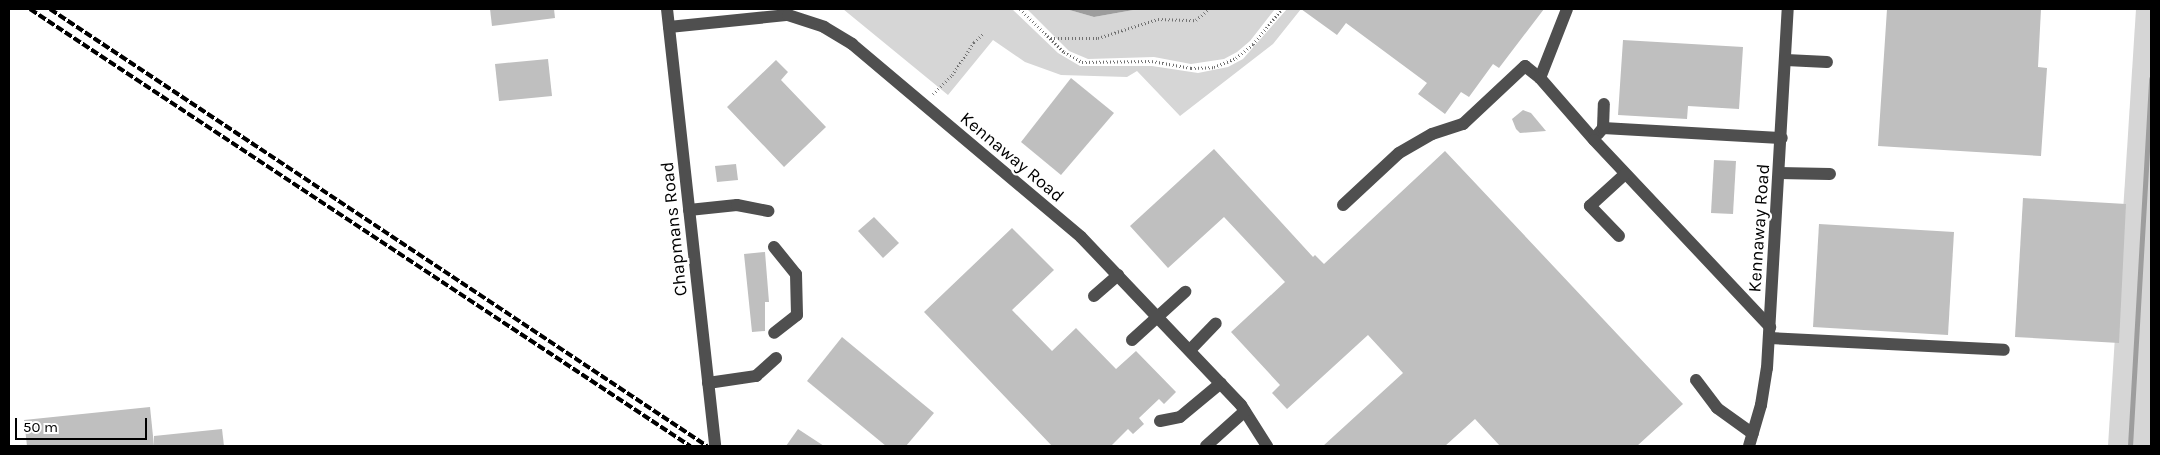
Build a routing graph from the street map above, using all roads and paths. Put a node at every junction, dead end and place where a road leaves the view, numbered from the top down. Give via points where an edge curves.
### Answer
1 (667, 9) edge
2 (1020, 9) edge
3 (1209, 9) edge
4 (1282, 9) edge
5 (1567, 9) edge
6 (1788, 9) edge
7 (769, 12) edge
8 (669, 27) junction
9 (984, 33) dead end
10 (1051, 38) junction
11 (1786, 60) junction
12 (1827, 62) dead end
13 (1540, 78) junction
14 (1604, 104) dead end
15 (922, 105) junction
16 (1603, 128) junction
17 (1782, 138) junction
18 (1594, 140) junction
19 (1779, 173) junction
20 (1625, 174) junction
21 (1830, 174) dead end
22 (1344, 205) dead end
23 (689, 210) junction
24 (768, 211) dead end
25 (1619, 236) dead end
26 (774, 247) dead end
27 (1118, 274) junction
28 (1185, 292) dead end
29 (1094, 296) dead end
30 (1158, 317) junction
31 (1216, 323) dead end
32 (1770, 332) junction
33 (774, 333) dead end
34 (1132, 340) dead end
35 (1190, 350) junction
36 (2004, 350) dead end
37 (776, 358) dead end
38 (1696, 380) dead end
39 (708, 383) junction
40 (1221, 383) junction
41 (1245, 411) junction
42 (1160, 421) dead end
43 (1751, 440) edge
44 (714, 446) edge
45 (1206, 446) edge
46 (1267, 446) edge

1 - 8 street, Chapmans Road
2 - 10 path
3 - 10 path via 1196,20 1158,19 1098,38
4 - 10 path via 1246,50 1225,63 1202,68 1152,62 1091,64 1074,58
5 - 13 street
6 - 11 street, Kennaway Road
7 - 8 street, Kennaway Road
7 - 15 street, Kennaway Road via 806,19 852,44
8 - 23 street, Chapmans Road
9 - 15 path via 974,42 952,76
11 - 12 street
11 - 17 street, Kennaway Road
13 - 18 street
13 - 22 street via 1525,66 1463,124 1432,134 1399,153
14 - 16 street
15 - 27 street, Kennaway Road via 1081,236
16 - 17 street
16 - 18 street
17 - 19 street, Kennaway Road
18 - 20 street
19 - 21 street
19 - 32 street, Kennaway Road
20 - 25 street via 1590,206
20 - 32 street
23 - 24 street via 737,205
23 - 39 street, Chapmans Road
26 - 33 street via 796,274 797,315
27 - 29 street
27 - 30 street, Kennaway Road
28 - 30 street
30 - 34 street
30 - 35 street, Kennaway Road
31 - 35 street
32 - 36 street
32 - 43 street, Kennaway Road via 1762,406
35 - 40 street, Kennaway Road
37 - 39 street via 756,376
38 - 43 street via 1717,408
39 - 44 street, Chapmans Road
40 - 41 street, Kennaway Road
40 - 42 street via 1180,417
41 - 45 street
41 - 46 street, Kennaway Road

